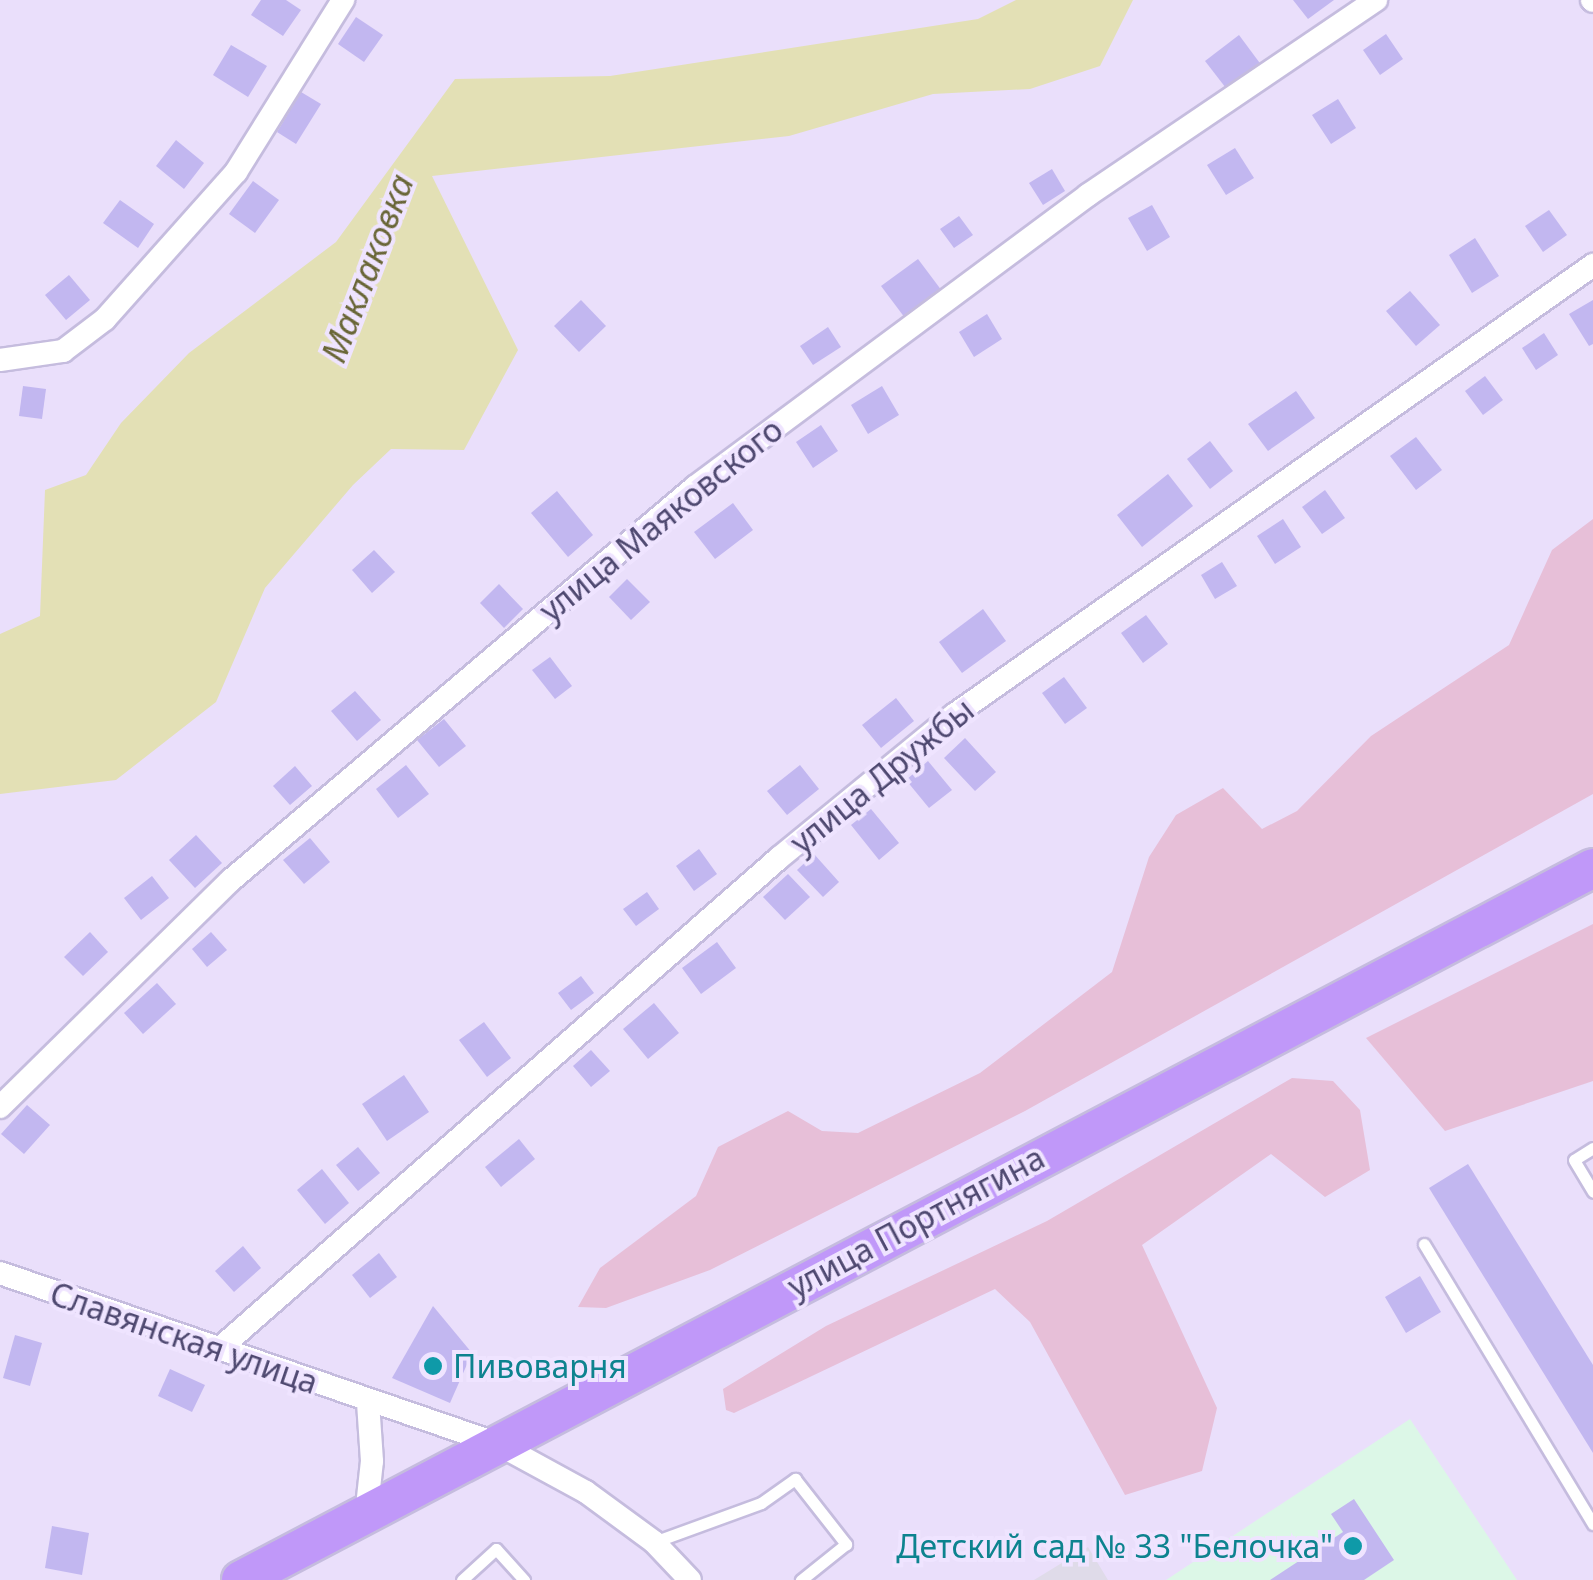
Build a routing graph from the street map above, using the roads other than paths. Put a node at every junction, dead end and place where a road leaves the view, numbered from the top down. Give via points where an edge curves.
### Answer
1 (343, 0) edge
2 (1376, 0) edge
3 (1593, 266) edge
4 (0, 360) edge
5 (1593, 868) edge
6 (0, 1107) edge
7 (1593, 1148) edge
8 (1593, 1192) edge
9 (1424, 1244) dead end
10 (0, 1273) edge
11 (219, 1348) junction
12 (368, 1403) junction
13 (498, 1444) junction
14 (366, 1516) junction
15 (1593, 1524) edge
16 (654, 1542) junction
17 (241, 1580) edge
18 (462, 1580) edge
19 (524, 1580) edge
20 (689, 1580) edge
21 (800, 1580) edge

1 - 4 street via 236,172 104,319 62,350
2 - 6 street, улица Маяковского via 1088,195 695,487 231,880
3 - 11 street, улица Дружбы via 954,715 779,858
5 - 13 main road, улица Портнягина
7 - 8 lane via 1574,1160
9 - 15 lane
10 - 11 street, Славянская улица
11 - 12 street, Славянская улица
12 - 13 street, Славянская улица
12 - 14 street via 372,1461
13 - 14 main road, улица Портнягина
13 - 16 street, Славянская улица via 586,1492
14 - 17 main road, улица Портнягина
16 - 20 street, Славянская улица
16 - 21 lane via 760,1502 795,1480 846,1544
18 - 19 lane via 496,1549

